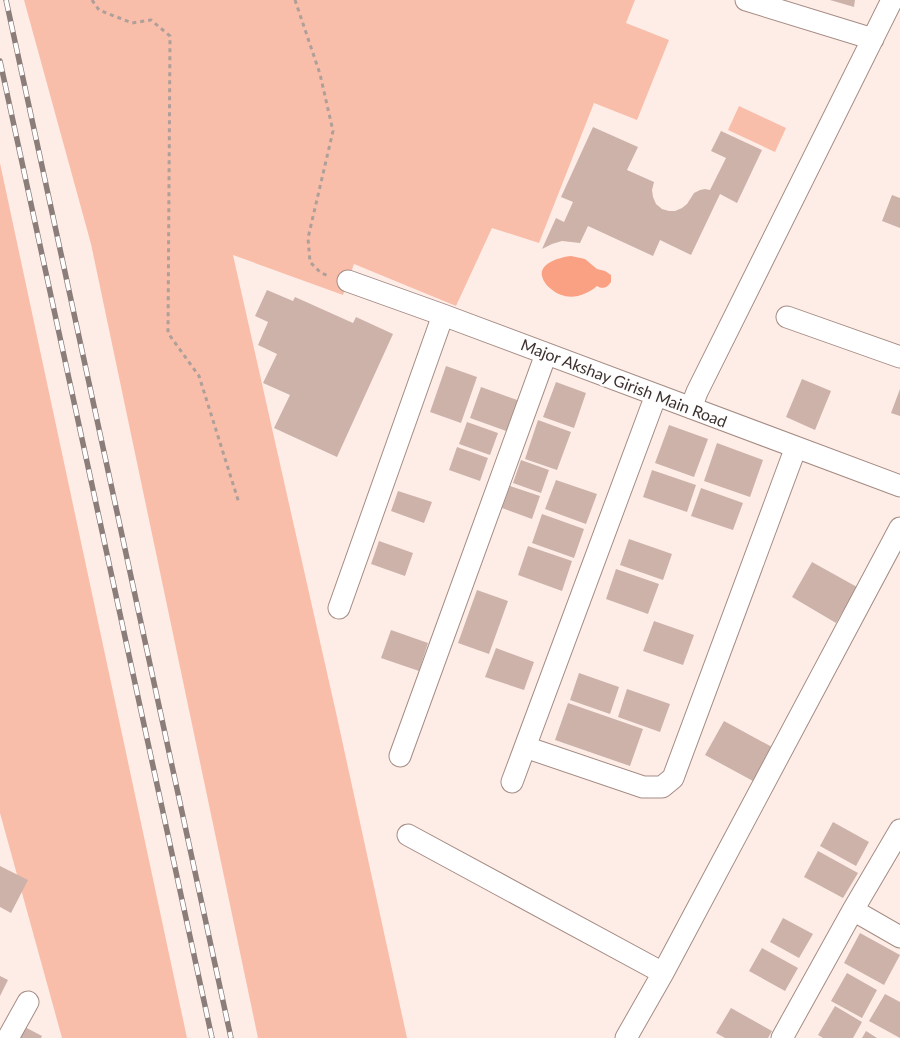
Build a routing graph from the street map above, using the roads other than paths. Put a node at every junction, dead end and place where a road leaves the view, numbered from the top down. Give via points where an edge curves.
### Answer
1 (746, 0) edge
2 (892, 0) edge
3 (873, 39) junction
4 (348, 282) road end
5 (442, 315) junction
6 (787, 317) dead end
7 (546, 354) junction
8 (900, 357) edge
9 (656, 395) junction
10 (691, 408) junction
11 (796, 447) junction
12 (900, 486) edge
13 (900, 528) edge
14 (339, 608) dead end
15 (525, 747) junction
16 (400, 756) dead end
17 (512, 782) dead end
18 (900, 830) edge
19 (408, 836) dead end
20 (853, 910) junction
21 (900, 938) edge
22 (663, 972) junction
23 (28, 1002) dead end
24 (8, 1038) edge
25 (626, 1038) edge
26 (782, 1038) edge

1 - 3 street
2 - 3 street
3 - 10 street
4 - 5 street, Major Akshay Girish Main Road
5 - 7 street, Major Akshay Girish Main Road
5 - 14 street
6 - 8 street
7 - 9 street, Major Akshay Girish Main Road
7 - 16 street
9 - 10 street, Major Akshay Girish Main Road
9 - 15 street
10 - 11 street, Major Akshay Girish Main Road
11 - 12 street, Major Akshay Girish Main Road
11 - 15 street via 673,778 662,787 643,787
13 - 22 street
15 - 17 street
18 - 20 street
19 - 22 street
20 - 21 street
20 - 26 street
22 - 25 street
23 - 24 street

